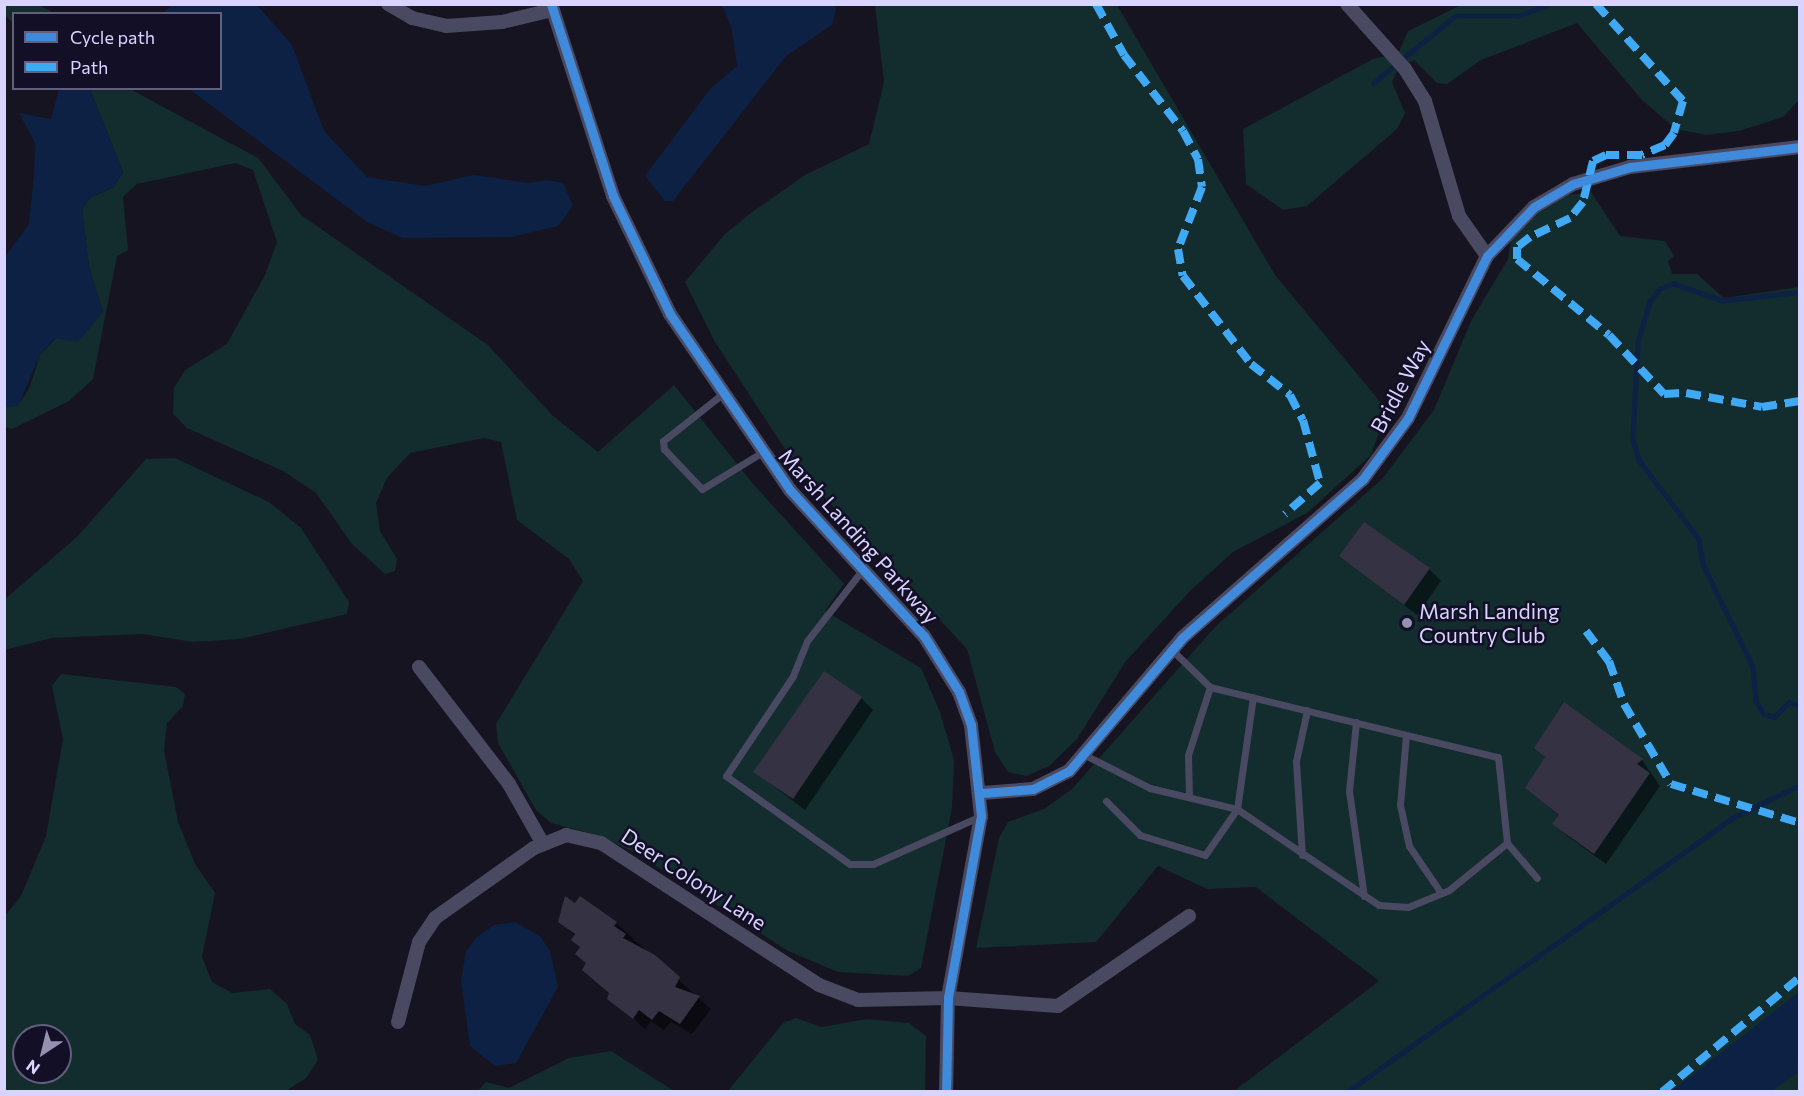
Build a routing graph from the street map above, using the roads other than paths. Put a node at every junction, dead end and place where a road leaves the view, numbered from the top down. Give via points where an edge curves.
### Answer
1 (388, 4) edge
2 (1347, 4) edge
3 (551, 7) edge
4 (1800, 147) edge
5 (1487, 256) junction
6 (721, 395) junction
7 (761, 453) junction
8 (862, 569) junction
9 (1172, 650) junction
10 (419, 667) dead end
11 (1210, 687) junction
12 (1253, 697) junction
13 (1307, 710) junction
14 (1356, 722) junction
15 (1406, 735) junction
16 (1085, 755) junction
17 (982, 793) junction
18 (1189, 797) junction
19 (1106, 801) dead end
20 (1237, 809) junction
21 (981, 816) junction
22 (1507, 843) junction
23 (543, 844) junction
24 (1302, 855) junction
25 (1537, 878) dead end
26 (1441, 893) junction
27 (1364, 896) junction
28 (1188, 916) dead end
29 (948, 998) junction
30 (398, 1022) dead end
31 (946, 1092) edge

1 - 3 street via 412,18 446,26 502,22
2 - 5 street via 1405,69 1432,116 1459,216
3 - 6 street, Marsh Landing Parkway via 613,196 670,314
4 - 5 street, Bridle Way via 1601,173 1534,207
5 - 9 street, Bridle Way via 1458,308 1425,386 1381,457 1336,506 1212,608
6 - 7 street, Marsh Landing Parkway
6 - 7 lane via 663,441 664,449 702,489
7 - 8 street, Marsh Landing Parkway
8 - 17 street, Marsh Landing Parkway via 945,665 971,725
8 - 21 lane via 807,641 793,676 726,776 850,864 873,864
9 - 11 lane
9 - 16 street, Bridle Way
10 - 23 street via 503,776
11 - 12 lane
11 - 18 lane via 1188,755
12 - 13 lane
12 - 20 lane
13 - 14 lane
13 - 24 lane via 1296,760
14 - 15 lane
14 - 27 lane via 1349,791
15 - 22 lane via 1498,757
15 - 26 lane via 1400,805 1409,846
16 - 17 street, Bridle Way via 1049,783 1014,793
16 - 18 lane via 1150,788
17 - 21 street, Marsh Landing Parkway
18 - 20 lane
19 - 20 lane via 1140,835 1205,855
20 - 24 lane
21 - 29 street, Marsh Landing Parkway
22 - 25 lane
22 - 26 lane
23 - 29 street, Deer Colony Lane via 566,835 601,843 819,985 848,997
23 - 30 street, Deer Colony Lane via 481,889 456,898 435,918 419,942
24 - 27 lane
26 - 27 lane via 1408,907 1379,905
28 - 29 street, Deer Colony Lane via 1058,1006
29 - 31 street, Marsh Landing Parkway

